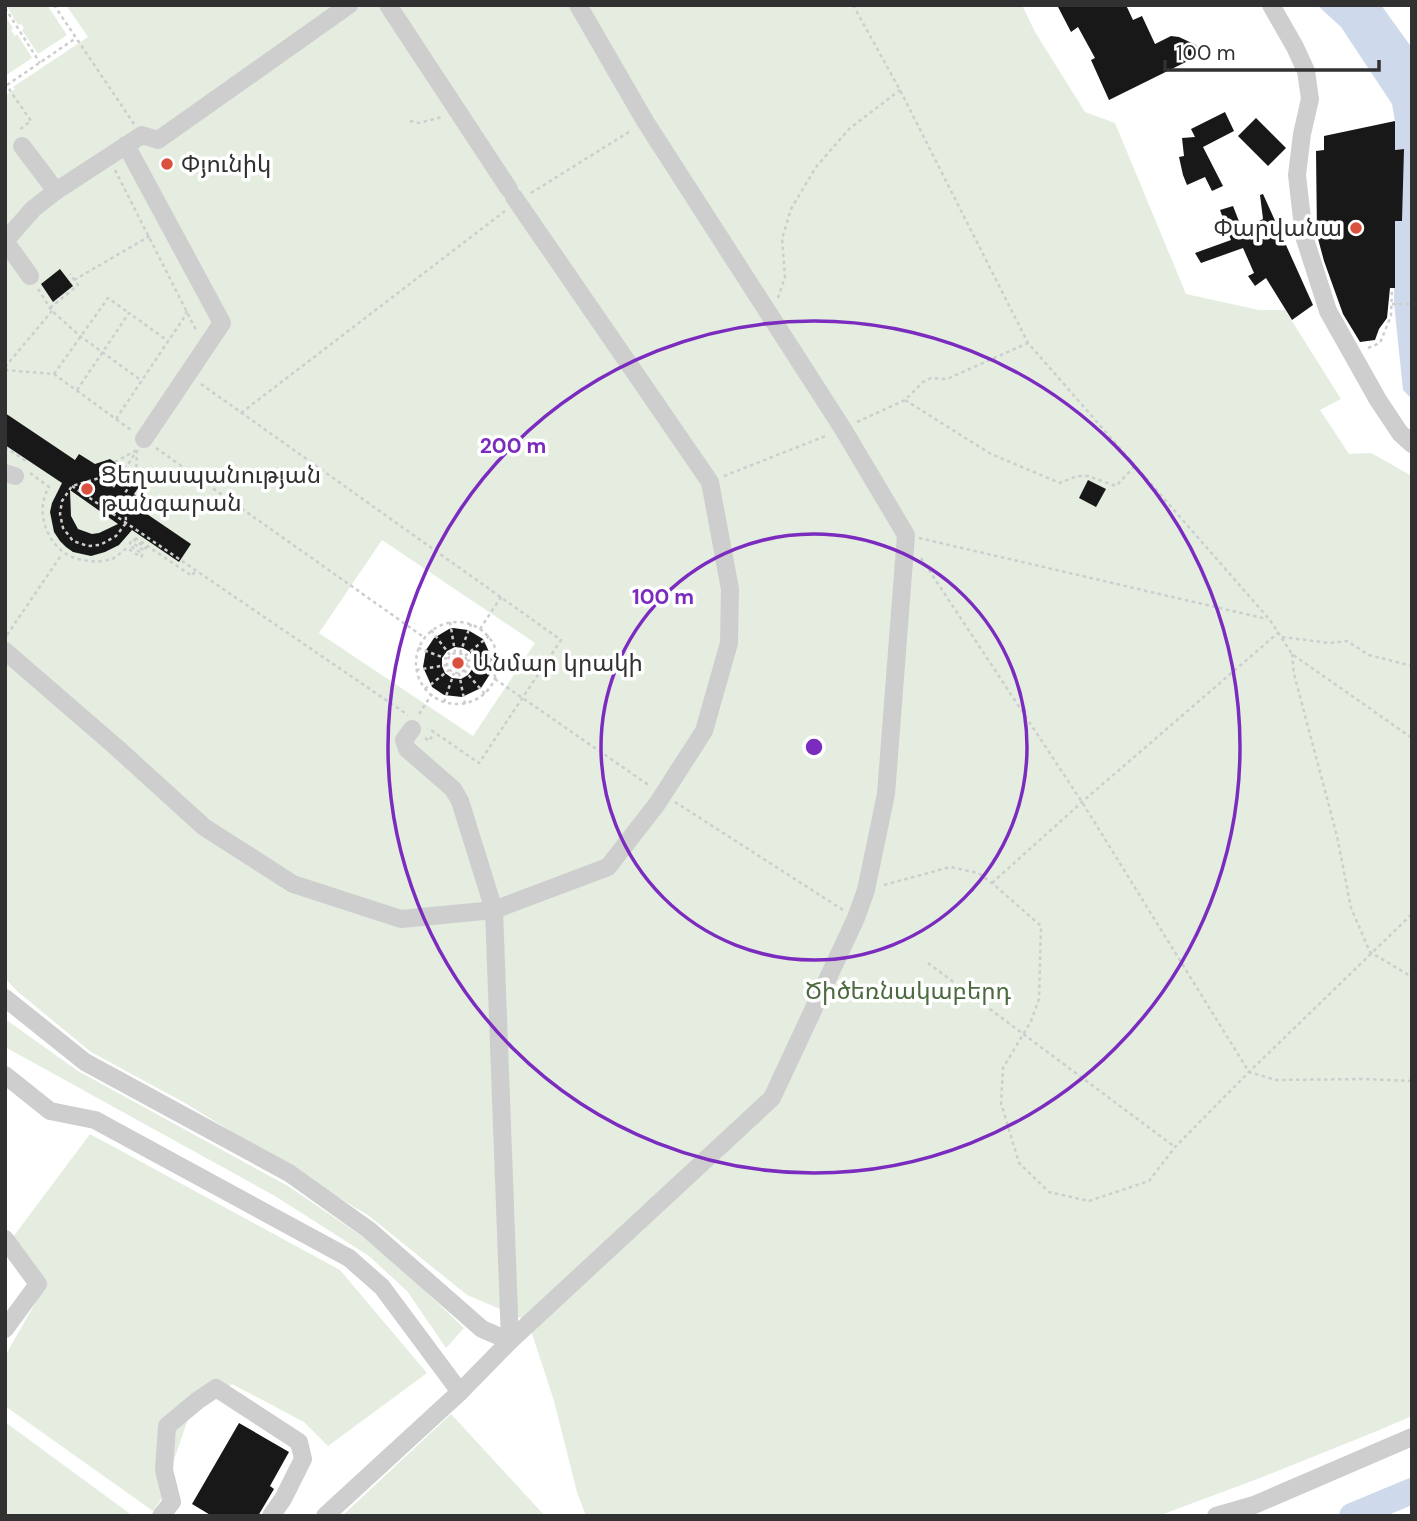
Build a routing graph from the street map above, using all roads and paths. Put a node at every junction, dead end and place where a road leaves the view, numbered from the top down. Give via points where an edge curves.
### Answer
1 (54, 5) edge
2 (349, 5) edge
3 (388, 5) edge
4 (578, 5) edge
5 (853, 5) edge
6 (1271, 5) edge
7 (5, 8) edge
8 (76, 38) junction
9 (40, 62) junction
10 (6, 84) edge
11 (900, 90) junction
12 (455, 106) junction
13 (410, 121) dead end
14 (645, 121) junction
15 (142, 135) junction
16 (18, 140) joint
17 (126, 145) junction
18 (108, 158) junction
19 (56, 191) junction
20 (514, 196) junction
21 (150, 236) junction
22 (5, 241) edge
23 (70, 274) dead end
24 (30, 276) joint
25 (73, 282) junction
26 (1392, 288) dead end
27 (1392, 303) junction
28 (1412, 304) edge
29 (51, 309) junction
30 (187, 311) junction
31 (129, 313) junction
32 (773, 318) junction
33 (80, 336) junction
34 (199, 336) dead end
35 (168, 341) junction
36 (1028, 343) junction
37 (1363, 351) dead end
38 (102, 352) junction
39 (5, 369) edge
40 (54, 374) junction
41 (142, 380) junction
42 (197, 382) dead end
43 (76, 391) junction
44 (905, 400) junction
45 (241, 413) junction
46 (116, 419) junction
47 (842, 429) junction
48 (140, 444) junction
49 (1412, 444) edge
50 (5, 447) edge
51 (28, 460) dead end
52 (1135, 466) junction
53 (14, 472) edge
54 (710, 482) junction
55 (72, 486) junction
56 (113, 487) dead end
57 (126, 523) junction
58 (906, 535) junction
59 (63, 553) junction
60 (921, 558) dead end
61 (195, 570) junction
62 (501, 597) junction
63 (1270, 620) junction
64 (450, 622) junction
65 (471, 624) junction
66 (480, 629) junction
67 (430, 630) junction
68 (1279, 632) junction
69 (489, 636) junction
70 (1282, 637) junction
71 (5, 638) edge
72 (425, 638) junction
73 (418, 648) junction
74 (5, 651) edge
75 (455, 652) junction
76 (460, 653) junction
77 (1292, 654) junction
78 (450, 655) junction
79 (498, 655) junction
80 (465, 656) junction
81 (447, 659) junction
82 (467, 661) junction
83 (447, 665) junction
84 (467, 666) junction
85 (1412, 666) edge
86 (416, 670) junction
87 (449, 670) junction
88 (464, 670) junction
89 (454, 673) junction
90 (459, 673) junction
91 (496, 678) junction
92 (425, 690) junction
93 (432, 694) junction
94 (485, 694) junction
95 (522, 698) junction
96 (444, 702) junction
97 (465, 704) junction
98 (419, 728) joint
99 (1412, 738) edge
100 (664, 794) junction
101 (1082, 802) junction
102 (992, 883) junction
103 (866, 890) junction
104 (494, 910) junction
105 (1412, 914) edge
106 (852, 916) junction
107 (1370, 952) junction
108 (928, 963) dead end
109 (1412, 977) edge
110 (5, 998) edge
111 (1024, 1035) junction
112 (1249, 1072) junction
113 (5, 1075) edge
114 (1412, 1082) edge
115 (1175, 1147) junction
116 (5, 1238) edge
117 (5, 1329) edge
118 (510, 1340) junction
119 (460, 1392) junction
120 (1412, 1437) edge
121 (161, 1516) edge
122 (271, 1516) edge
123 (325, 1516) edge
124 (1216, 1516) edge

1 - 8 path
2 - 15 street via 158,140
3 - 12 street
4 - 14 street
5 - 11 path
6 - 49 street via 1306,71 1310,99 1297,175 1304,236 1328,311 1378,400
7 - 9 path
8 - 9 path
8 - 15 path
9 - 10 path
10 - 16 path via 31,121
11 - 32 path via 849,129 816,167 791,209 782,239 785,277
11 - 36 path
12 - 13 path via 442,117
12 - 20 street
14 - 20 path
14 - 32 street
15 - 17 street
16 - 19 street
17 - 18 street
17 - 48 street via 222,323
18 - 19 street
18 - 21 path
19 - 22 street
20 - 45 path
20 - 54 street
21 - 25 path
21 - 30 path
22 - 24 street
23 - 25 path
24 - 29 path
25 - 29 path via 78,285
26 - 27 path
27 - 28 path
27 - 37 path via 1380,343
29 - 33 path
29 - 39 path
30 - 34 path
30 - 35 path
31 - 33 path via 108,298
31 - 35 path
31 - 38 path
32 - 47 street
33 - 38 path
33 - 40 path
35 - 41 path
36 - 44 path via 947,379 931,378
36 - 52 path
38 - 41 path
38 - 43 path
39 - 40 path
40 - 43 path
41 - 46 path
42 - 45 path
43 - 46 path
44 - 47 path
44 - 52 path via 991,454 1060,483 1088,476 1116,486
45 - 62 path
46 - 48 path
47 - 54 path
47 - 58 street
48 - 55 path via 103,477
48 - 56 path
48 - 57 path via 136,476 125,493
48 - 72 path
50 - 51 path
52 - 63 path
53 - 59 path via 48,487 43,525
54 - 100 street via 730,589 729,643 704,731
55 - 57 path
55 - 57 path via 60,514 73,541 100,545
57 - 61 path
58 - 63 path
58 - 103 street via 886,794
59 - 61 path via 89,562 112,559 127,548 141,557 143,554 129,545 146,548 134,537 191,576
59 - 71 path
60 - 101 path
61 - 93 path via 415,719
62 - 66 path
62 - 95 path via 561,640
63 - 68 path
64 - 65 path
64 - 67 path
64 - 75 path
65 - 66 path
65 - 76 path
66 - 69 path
67 - 72 path
67 - 78 path
68 - 70 path
68 - 101 path
69 - 79 path
69 - 80 path
70 - 77 path
70 - 85 path via 1347,641 1369,655
72 - 73 path
73 - 81 path
73 - 86 path
74 - 104 street via 204,827 293,884 401,919
75 - 76 path
75 - 78 path
76 - 80 path
77 - 99 path
77 - 107 path via 1351,908
78 - 81 path
79 - 82 path
79 - 91 path
80 - 82 path
81 - 83 path
82 - 84 path
83 - 86 path
83 - 87 path
84 - 88 path
84 - 91 path
86 - 92 path
87 - 89 path
87 - 92 path
88 - 90 path
88 - 94 path
89 - 90 path
89 - 96 path
90 - 97 path
91 - 94 path
91 - 95 path
92 - 93 path
93 - 96 path
94 - 97 path
95 - 98 path via 479,763
95 - 100 path
96 - 97 path
98 - 104 street via 404,740 407,748 453,789 460,801
100 - 104 street via 608,867
100 - 106 path
101 - 102 path
101 - 112 path
102 - 103 path via 978,873 950,867
102 - 111 path via 1041,926 1039,999
103 - 106 street
104 - 118 street
105 - 107 path
106 - 118 street via 772,1098
107 - 109 path
107 - 112 path
108 - 111 path
110 - 118 street via 85,1062 289,1172 369,1230 482,1328
111 - 115 path
111 - 115 path via 1003,1068 1001,1103 1019,1163 1049,1192 1089,1201 1149,1181
112 - 114 path via 1276,1080
112 - 115 path
113 - 119 street via 50,1111 95,1120 349,1258 382,1287
116 - 117 street via 38,1284
118 - 119 street
119 - 123 street
120 - 124 street via 1254,1505
121 - 122 street via 172,1502 164,1470 167,1426 216,1388 299,1442 303,1459

